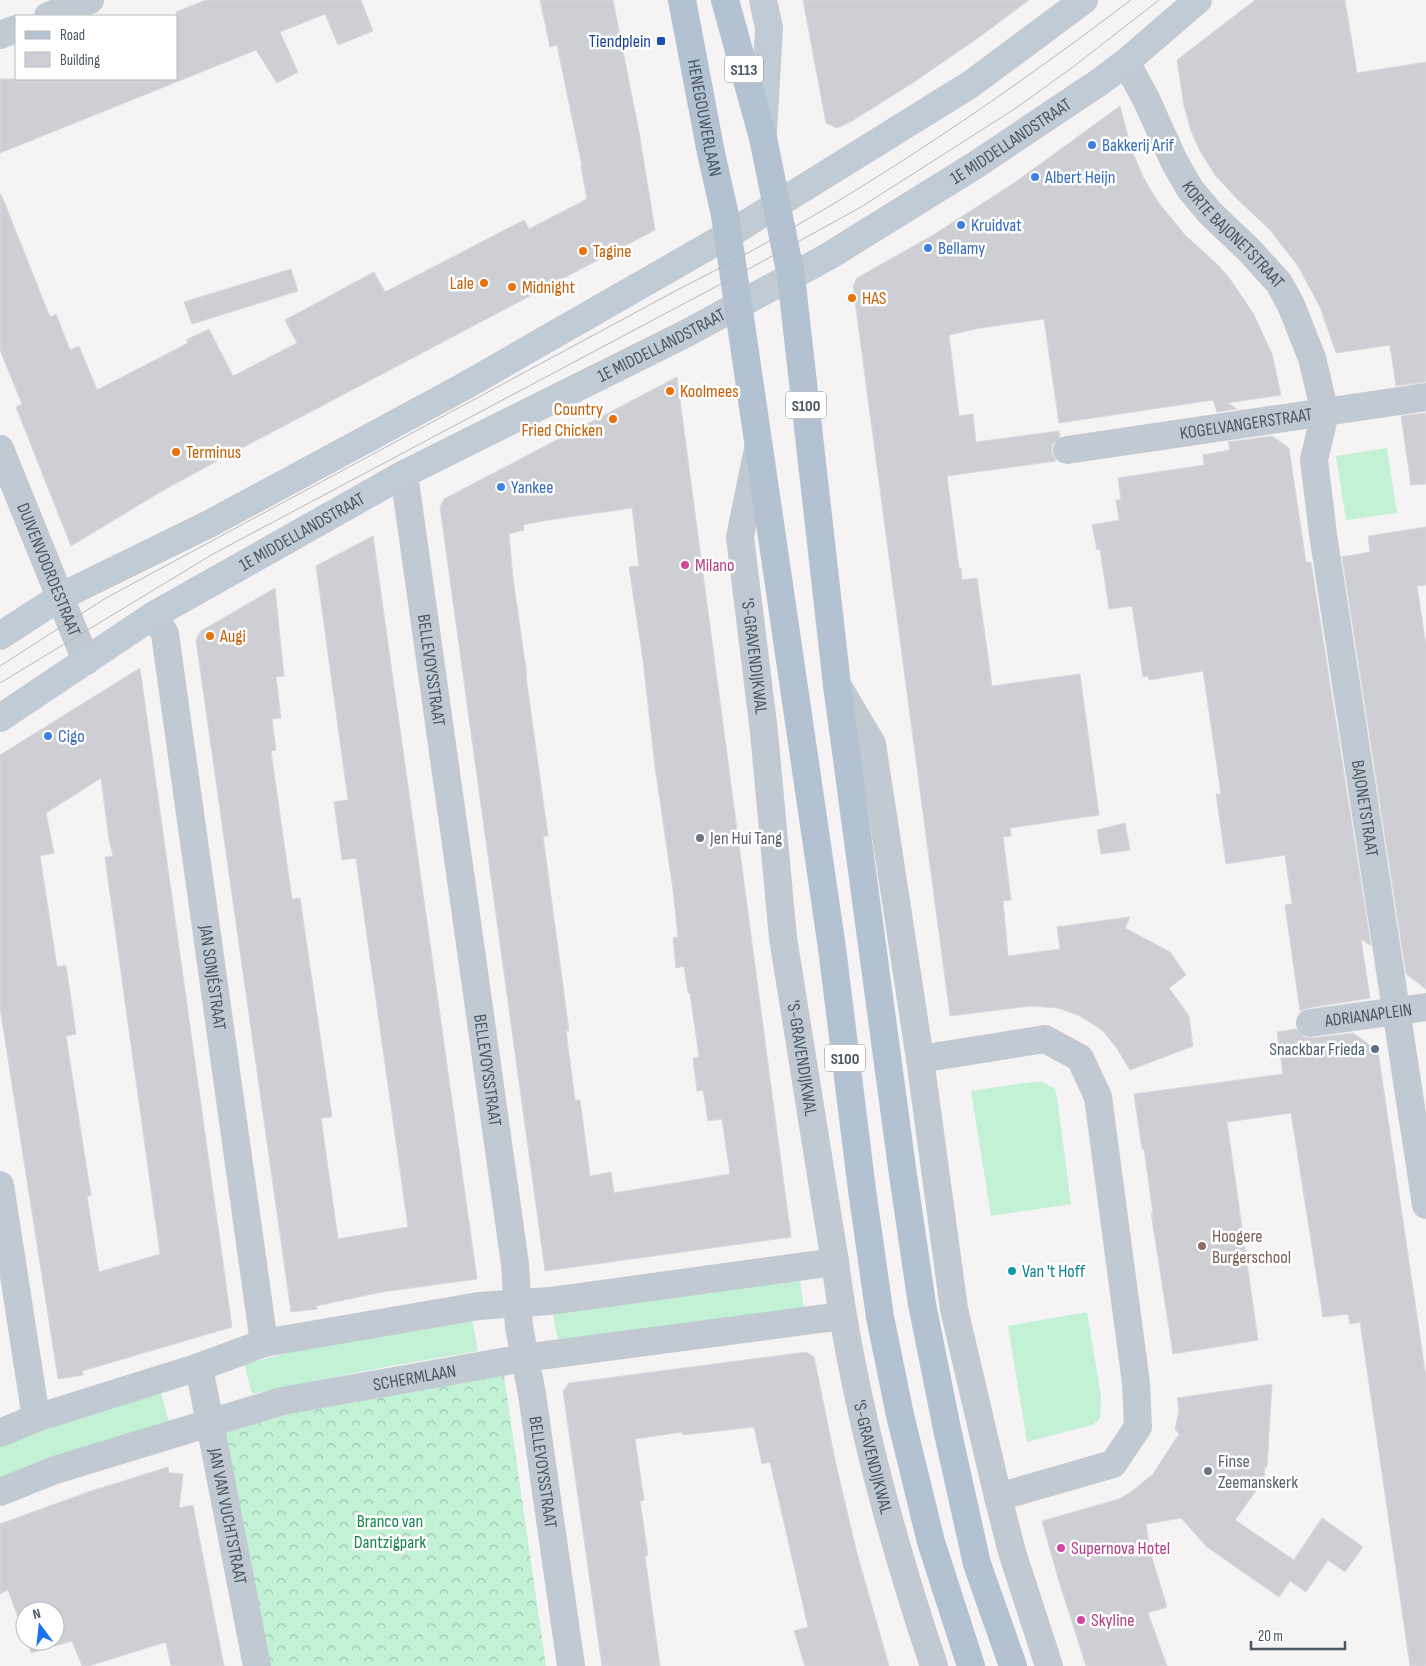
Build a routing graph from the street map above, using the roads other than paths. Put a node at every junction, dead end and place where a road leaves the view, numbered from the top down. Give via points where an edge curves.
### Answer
1 (90, 0) edge
2 (682, 0) edge
3 (725, 0) edge
4 (763, 0) edge
5 (1084, 0) edge
6 (1198, 0) edge
7 (51, 15) edge
8 (15, 29) edge
9 (0, 35) edge
10 (1126, 62) junction
11 (763, 138) junction
12 (777, 205) junction
13 (728, 235) junction
14 (791, 276) junction
15 (738, 305) junction
16 (1426, 397) edge
17 (1325, 412) junction
18 (759, 442) junction
19 (0, 449) edge
20 (1067, 450) dead end
21 (404, 474) junction
22 (60, 597) junction
23 (154, 615) junction
24 (0, 636) edge
25 (86, 662) junction
26 (838, 685) junction
27 (0, 718) edge
28 (1426, 1007) edge
29 (1396, 1012) junction
30 (1310, 1023) dead end
31 (920, 1059) junction
32 (0, 1185) edge
33 (1426, 1205) edge
34 (835, 1262) junction
35 (518, 1302) junction
36 (842, 1316) junction
37 (264, 1344) junction
38 (524, 1358) junction
39 (199, 1367) junction
40 (36, 1418) junction
41 (209, 1423) junction
42 (0, 1433) edge
43 (0, 1492) edge
44 (998, 1497) junction
45 (257, 1666) edge
46 (571, 1666) edge
47 (934, 1666) edge
48 (971, 1666) edge
49 (1013, 1666) edge
50 (1049, 1666) edge

1 - 7 street
2 - 13 main road, HENEGOUWERLAAN / S100
3 - 11 main road, S113
4 - 11 street, S100 via 769,28
5 - 12 street via 971,84
6 - 10 street, 1E MIDDELLANDSTRAAT
8 - 9 street
10 - 14 street, 1E MIDDELLANDSTRAAT via 974,166
10 - 17 street, KORTE BAJONETSTRAAT via 1190,189 1279,282 1312,358
11 - 12 main road, S100
12 - 13 street
12 - 14 main road, S100
13 - 15 main road, 'S-GRAVENDIJKWAL / S100
13 - 22 street via 463,387 211,523
14 - 15 street, 1E MIDDELLANDSTRAAT
14 - 26 main road, S100
15 - 18 main road, 'S-GRAVENDIJKWAL / S100
15 - 21 street, 1E MIDDELLANDSTRAAT
16 - 17 street, KOGELVANGERSTRAAT
17 - 20 street, KOGELVANGERSTRAAT
17 - 29 street, BAJONETSTRAAT via 1314,460
18 - 34 street, 'S-GRAVENDIJKWAL via 740,537 764,732 783,938
18 - 48 main road, 'S-GRAVENDIJKWAL / S100 via 832,948 880,1317 931,1542
19 - 22 street, DUIVENVOORDESTRAAT
21 - 23 street, 1E MIDDELLANDSTRAAT
21 - 35 street, BELLEVOYSSTRAAT
22 - 24 street
22 - 25 street, DUIVENVOORDESTRAAT
23 - 25 street, 1E MIDDELLANDSTRAAT
23 - 37 street, JAN SONJÉSTRAAT via 165,634
25 - 27 street, 1E MIDDELLANDSTRAAT
26 - 31 street via 872,744
26 - 49 main road, S100 via 922,1304 977,1564
28 - 29 street, ADRIANAPLEIN
29 - 30 street, ADRIANAPLEIN
29 - 33 street, BAJONETSTRAAT
31 - 44 street via 954,1309
31 - 44 street via 1045,1039 1080,1058 1098,1097 1136,1383 1138,1427 1113,1464
32 - 40 street
34 - 35 street via 560,1300
34 - 36 street, 'S-GRAVENDIJKWAL
35 - 37 street
35 - 38 street, BELLEVOYSSTRAAT
36 - 38 street, SCHERMLAAN
36 - 47 street, 'S-GRAVENDIJKWAL via 870,1445 906,1580
37 - 39 street
38 - 41 street, SCHERMLAAN via 282,1402
38 - 46 street, BELLEVOYSSTRAAT
39 - 40 street
39 - 41 street, JAN VAN VUCHTSTRAAT
40 - 42 street
41 - 43 street, SCHERMLAAN via 55,1470
41 - 45 street, JAN VAN VUCHTSTRAAT
44 - 50 street

